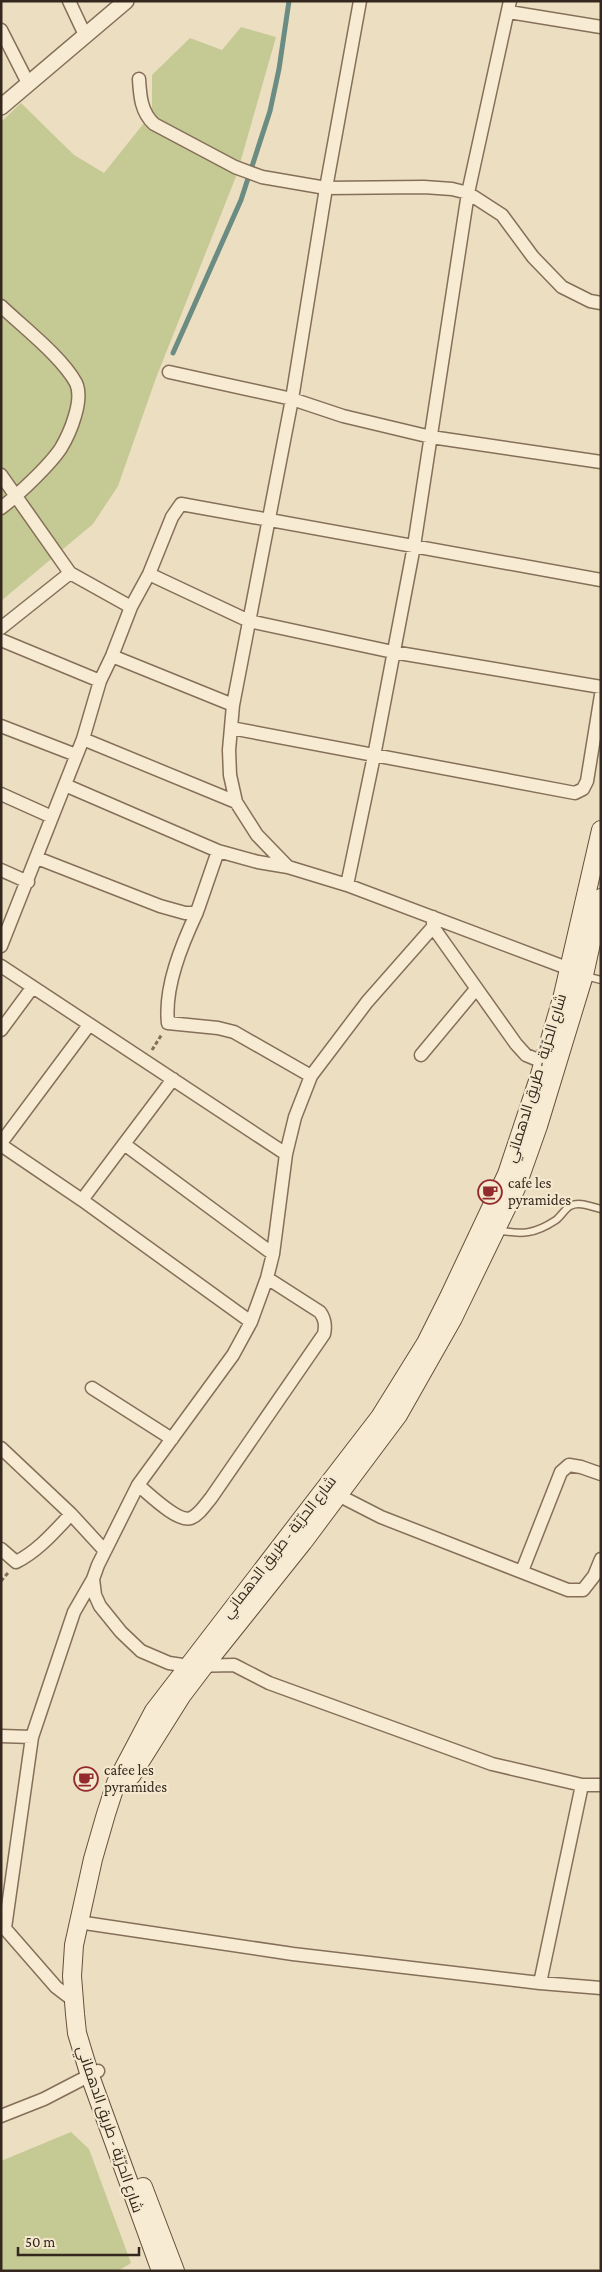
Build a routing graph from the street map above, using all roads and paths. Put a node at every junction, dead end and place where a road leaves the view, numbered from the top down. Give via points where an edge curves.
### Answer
1 (69, 1) edge
2 (126, 1) edge
3 (360, 1) edge
4 (509, 6) edge
5 (601, 27) edge
6 (1, 30) edge
7 (85, 35) junction
8 (139, 79) dead end
9 (28, 83) junction
10 (1, 107) edge
11 (326, 188) junction
12 (468, 193) junction
13 (601, 303) edge
14 (1, 306) edge
15 (169, 372) dead end
16 (292, 399) junction
17 (431, 437) junction
18 (601, 462) edge
19 (1, 476) edge
20 (17, 496) junction
21 (1, 508) edge
22 (268, 521) junction
23 (414, 546) junction
24 (70, 573) junction
25 (148, 574) junction
26 (601, 580) edge
27 (131, 607) junction
28 (249, 621) junction
29 (1, 628) edge
30 (1, 640) edge
31 (393, 652) junction
32 (112, 656) junction
33 (100, 681) junction
34 (601, 687) edge
35 (601, 695) edge
36 (233, 705) junction
37 (1, 726) edge
38 (231, 728) junction
39 (83, 739) junction
40 (76, 755) junction
41 (374, 756) junction
42 (65, 784) junction
43 (1, 794) edge
44 (236, 802) junction
45 (52, 817) junction
46 (601, 830) edge
47 (218, 851) junction
48 (37, 858) junction
49 (288, 867) junction
50 (1, 870) edge
51 (28, 882) junction
52 (347, 885) junction
53 (601, 898) edge
54 (197, 912) junction
55 (433, 922) junction
56 (1, 946) edge
57 (1, 966) edge
58 (568, 967) junction
59 (592, 978) edge
60 (32, 988) junction
61 (476, 989) junction
62 (168, 1023) junction
63 (89, 1025) junction
64 (1, 1030) edge
65 (420, 1055) dead end
66 (146, 1061) junction
67 (543, 1062) junction
68 (310, 1076) junction
69 (173, 1079) junction
70 (1, 1144) edge
71 (124, 1144) junction
72 (286, 1154) junction
73 (82, 1200) junction
74 (601, 1209) edge
75 (490, 1228) junction
76 (273, 1254) junction
77 (268, 1278) junction
78 (251, 1322) junction
79 (92, 1388) dead end
80 (172, 1439) junction
81 (1, 1448) edge
82 (601, 1474) edge
83 (138, 1486) junction
84 (338, 1495) junction
85 (71, 1514) junction
86 (1, 1549) edge
87 (105, 1551) junction
88 (601, 1559) edge
89 (522, 1571) junction
90 (93, 1579) junction
91 (196, 1666) junction
92 (1, 1736) edge
93 (32, 1736) junction
94 (582, 1784) junction
95 (601, 1785) edge
96 (82, 1922) junction
97 (3, 1926) edge
98 (540, 1984) junction
99 (601, 1988) edge
100 (73, 2000) junction
101 (94, 2073) junction
102 (1, 2116) edge
103 (161, 2271) edge
104 (175, 2271) edge

1 - 7 street
2 - 7 street
3 - 11 street
4 - 5 street
4 - 12 street
6 - 9 street
7 - 9 street
8 - 11 street via 145,114 154,124 258,176
9 - 10 street
11 - 12 street via 424,187
11 - 16 street
12 - 13 street via 502,215 533,257 562,286 590,301
12 - 17 street
14 - 20 street via 67,370 77,386 78,408 61,449
15 - 16 street
16 - 17 street via 343,416
16 - 22 street
17 - 18 street
17 - 23 street
19 - 20 street
20 - 21 street
20 - 24 street
22 - 23 street
22 - 25 street via 181,504 172,516
22 - 28 street
23 - 26 street
23 - 31 street
24 - 27 street
24 - 29 street
25 - 27 street
25 - 28 street
27 - 32 street
28 - 31 street
28 - 36 street
30 - 33 street
31 - 34 street
31 - 41 street
32 - 33 street
32 - 36 street
33 - 39 street
35 - 41 street via 587,781 575,793
36 - 38 street
37 - 40 street
38 - 41 street
38 - 44 street via 230,775
39 - 40 street
39 - 44 street
40 - 42 street
41 - 52 street
42 - 45 street
42 - 47 street
43 - 45 street
44 - 49 street via 257,835
45 - 48 street
46 - 58 main road, شارع الحرّيّة - طريق الدهماني
47 - 49 street
47 - 54 street
48 - 51 street
48 - 54 street via 160,906 185,913
49 - 52 street
50 - 51 street
51 - 56 street
52 - 55 street
53 - 59 main road, شارع الحرّيّة - طريق الدهماني
54 - 62 street via 180,949 167,1008
55 - 58 street
55 - 61 street
55 - 68 street
57 - 60 street
58 - 59 street
58 - 67 main road, شارع الحرّيّة - طريق الدهماني
59 - 75 main road, شارع الحرّيّة - طريق الدهماني via 516,1188
60 - 63 street
60 - 64 street
61 - 65 street
61 - 67 street via 526,1055
62 - 66 path
62 - 68 street via 234,1032
63 - 66 street
63 - 70 street
66 - 69 street
67 - 75 main road, شارع الحرّيّة - طريق الدهماني
68 - 72 street
69 - 71 street
69 - 72 street
70 - 73 street
71 - 73 street
71 - 76 street
72 - 76 street
73 - 78 street
74 - 75 lane via 582,1204 570,1206 537,1232 515,1234
75 - 84 main road, شارع الحرّيّة - طريق الدهماني via 420,1379 392,1423
75 - 91 main road, شارع الحرّيّة - طريق الدهماني via 426,1343 380,1417
76 - 77 street
77 - 78 street
77 - 83 street via 320,1312 324,1317 324,1334 211,1498 194,1517 188,1519 174,1515
78 - 80 street via 233,1355
79 - 80 street
80 - 83 street
81 - 85 street
82 - 89 street via 568,1465 561,1472
83 - 87 street
84 - 89 street via 381,1516
84 - 91 main road, شارع الحرّيّة - طريق الدهماني
85 - 86 street via 29,1556 16,1562
85 - 87 street
87 - 90 street
88 - 89 street via 583,1590 568,1590
90 - 91 street via 100,1606 141,1650 169,1664
90 - 93 street via 74,1612
91 - 94 street via 234,1665 269,1683 492,1764
91 - 96 main road, شارع الحرّيّة - طريق الدهماني via 135,1768 113,1823
92 - 93 street
93 - 97 street
94 - 95 street
94 - 98 street
96 - 98 street via 294,1954
96 - 100 main road, شارع الحرّيّة - طريق الدهماني via 72,1960
96 - 101 main road, شارع الحرّيّة - طريق الدهماني via 83,1978
97 - 100 street via 56,1987
98 - 99 street
100 - 101 main road, شارع الحرّيّة - طريق الدهماني via 77,2033
101 - 102 street via 44,2099
101 - 103 main road, شارع الحرّيّة - طريق الدهماني
101 - 104 main road, شارع الحرّيّة - طريق الدهماني

